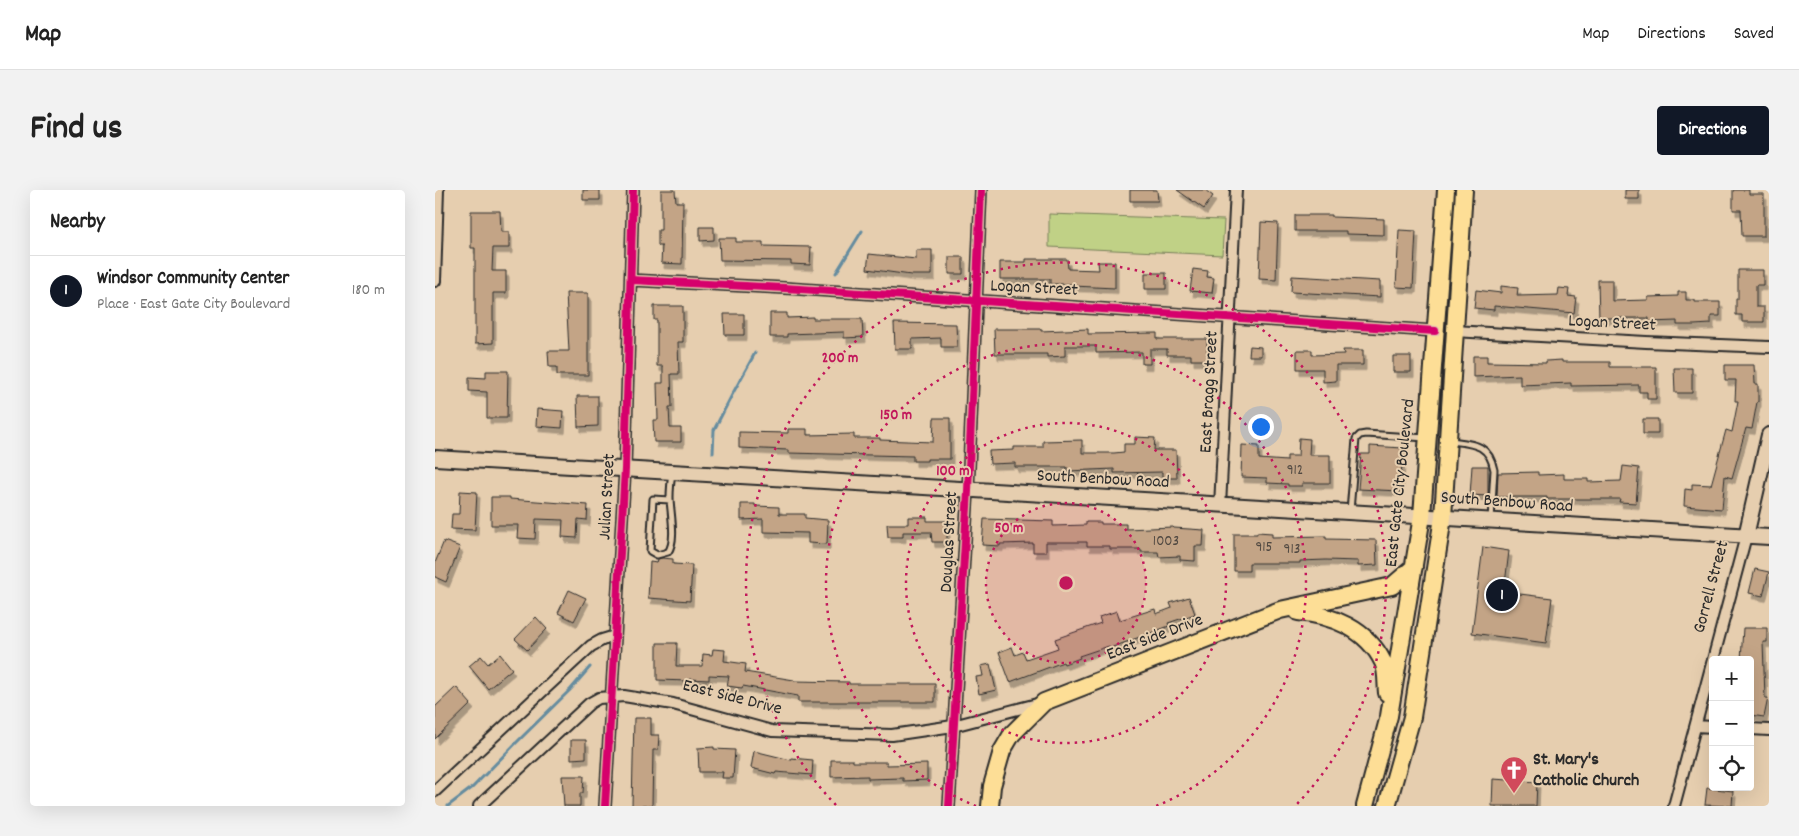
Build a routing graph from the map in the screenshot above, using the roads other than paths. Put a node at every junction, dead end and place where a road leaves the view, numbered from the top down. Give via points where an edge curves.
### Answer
1 (438, 190) edge
2 (633, 190) edge
3 (981, 190) edge
4 (1236, 190) edge
5 (1446, 190) edge
6 (1464, 190) edge
7 (631, 280) junction
8 (435, 281) edge
9 (976, 301) junction
10 (1230, 316) junction
11 (1435, 331) junction
12 (1454, 331) junction
13 (1769, 347) edge
14 (1769, 435) edge
15 (1427, 438) junction
16 (1448, 441) junction
17 (435, 458) edge
18 (625, 470) junction
19 (672, 472) junction
20 (968, 491) junction
21 (670, 500) junction
22 (1220, 506) junction
23 (1350, 512) junction
24 (1422, 516) junction
25 (1443, 518) junction
26 (1491, 520) junction
27 (1746, 536) junction
28 (1769, 537) edge
29 (1414, 567) junction
30 (1280, 610) junction
31 (615, 636) junction
32 (611, 696) junction
33 (1044, 702) junction
34 (1389, 716) junction
35 (953, 726) junction
36 (1696, 726) junction
37 (1709, 727) edge
38 (1754, 729) edge
39 (1769, 730) edge
40 (1372, 782) junction
41 (435, 791) edge
42 (479, 806) edge
43 (605, 806) edge
44 (949, 806) edge
45 (991, 806) edge
46 (1365, 806) edge
47 (1388, 806) edge
48 (1674, 806) edge

1 - 8 street
2 - 7 street, Julian Street
3 - 9 street, Douglas Street
4 - 10 street, East Bragg Street
5 - 11 main road, East Gate City Boulevard
6 - 12 main road
7 - 9 street, Logan Street
7 - 18 street, Julian Street
9 - 10 street, Logan Street
9 - 20 street, Douglas Street
10 - 11 street, Logan Street
10 - 22 street, East Bragg Street
11 - 15 main road, East Gate City Boulevard
12 - 13 street, Logan Street
12 - 16 main road
14 - 27 main road, Gorrell Street
15 - 23 lane via 1359,435 1355,439
15 - 24 main road, East Gate City Boulevard
16 - 25 main road
16 - 26 lane via 1472,444 1488,454 1494,470
17 - 18 main road, South Benbow Road
18 - 19 main road, South Benbow Road
18 - 31 street, Julian Street
19 - 20 main road, South Benbow Road
19 - 21 lane
20 - 22 main road, South Benbow Road
20 - 35 street, Douglas Street
21 - 21 lane via 653,498 650,551 657,554 670,548
22 - 23 main road, South Benbow Road
23 - 24 main road, South Benbow Road
24 - 25 main road, South Benbow Road
24 - 29 main road, East Gate City Boulevard
25 - 26 main road, South Benbow Road
25 - 47 main road via 1412,717
26 - 27 main road, South Benbow Road
27 - 28 main road, South Benbow Road
27 - 36 street, Gorrell Street
29 - 30 main road, East Side Drive via 1393,586
29 - 34 main road, East Gate City Boulevard
30 - 33 main road, East Side Drive
30 - 34 main road via 1319,614 1348,625 1367,640 1384,664
31 - 32 street, Julian Street
31 - 41 street via 591,646
32 - 35 street, East Side Drive via 673,704 772,731 892,735
32 - 42 street, East Side Drive via 590,703
32 - 43 street, Julian Street
33 - 35 street, East Side Drive
33 - 45 main road, East Side Drive via 1012,734 1002,751 994,776
34 - 40 main road, East Gate City Boulevard
35 - 44 street, Douglas Street
36 - 37 street
36 - 48 street, Gorrell Street
38 - 39 street
40 - 46 main road, East Gate City Boulevard
40 - 47 main road

